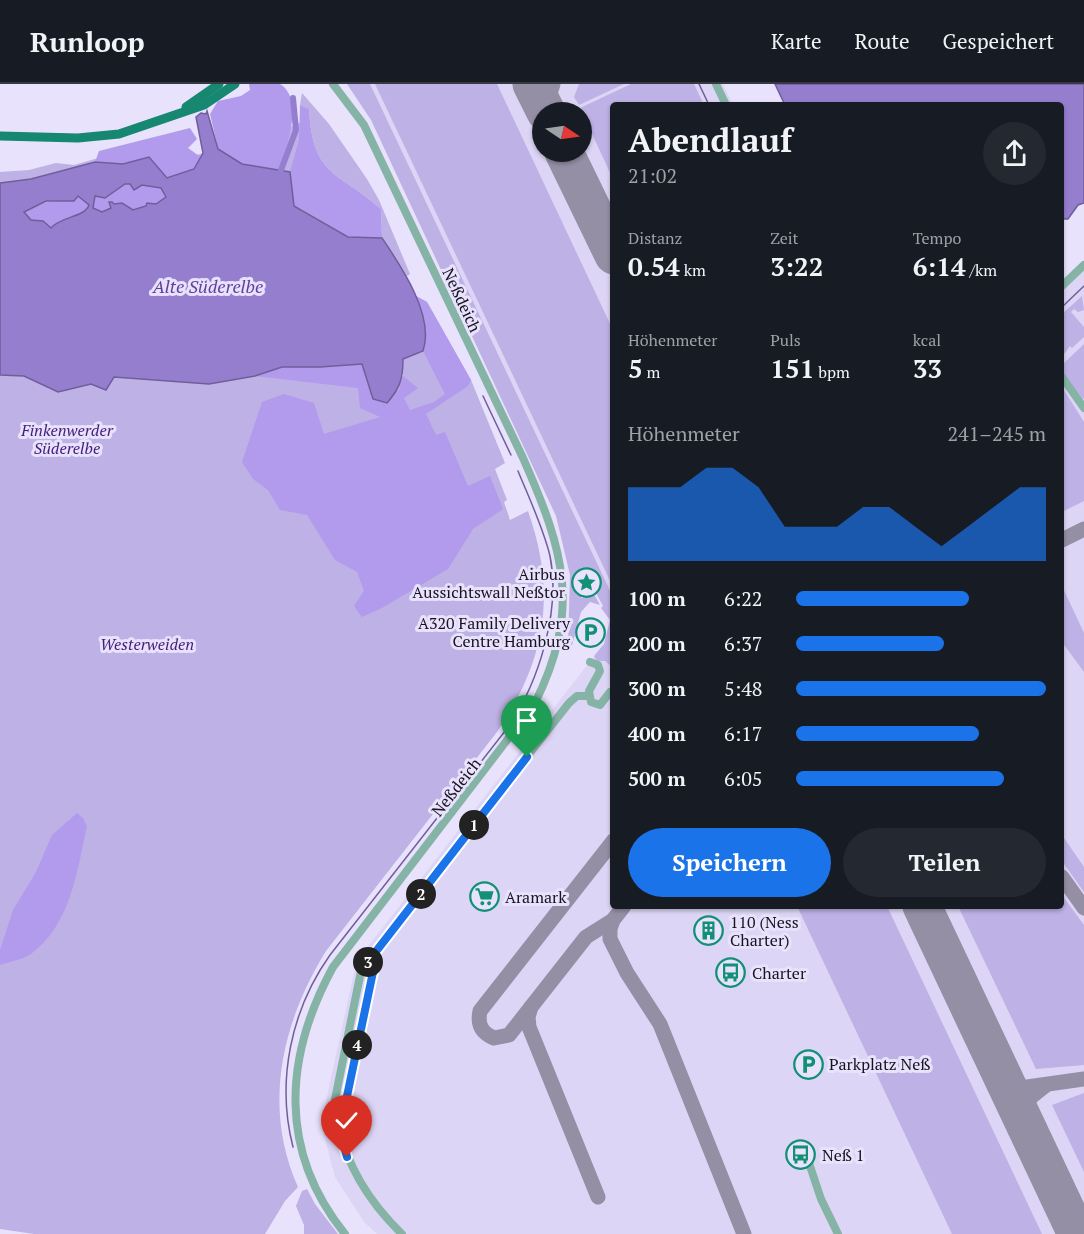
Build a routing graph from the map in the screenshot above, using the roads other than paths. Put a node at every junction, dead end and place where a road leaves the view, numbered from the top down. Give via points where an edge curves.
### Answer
1 (219, 84) edge
2 (235, 84) edge
3 (333, 84) edge
4 (716, 84) edge
5 (725, 102) edge
6 (176, 113) junction
7 (0, 136) edge
8 (1084, 265) edge
9 (1064, 284) edge
10 (1064, 380) edge
11 (1084, 408) edge
12 (590, 662) dead end
13 (610, 692) dead end
14 (588, 696) junction
15 (367, 963) junction
16 (338, 1124) junction
17 (809, 1163) dead end
18 (345, 1234) edge
19 (402, 1234) edge
20 (838, 1234) edge

1 - 6 main road
2 - 6 main road via 210,102
3 - 18 street, Neßdeich via 364,125 522,458 556,541 563,587 557,641 534,705 333,967 307,1020 296,1075 297,1125 313,1184
4 - 5 street
6 - 7 main road via 104,137
8 - 9 street
10 - 11 street
12 - 14 street via 600,671
13 - 14 street via 600,705 593,704
14 - 15 street via 577,696 569,703
15 - 16 street via 373,972 342,1120
15 - 16 street via 357,982 331,1119
16 - 19 street via 359,1181
17 - 20 street

